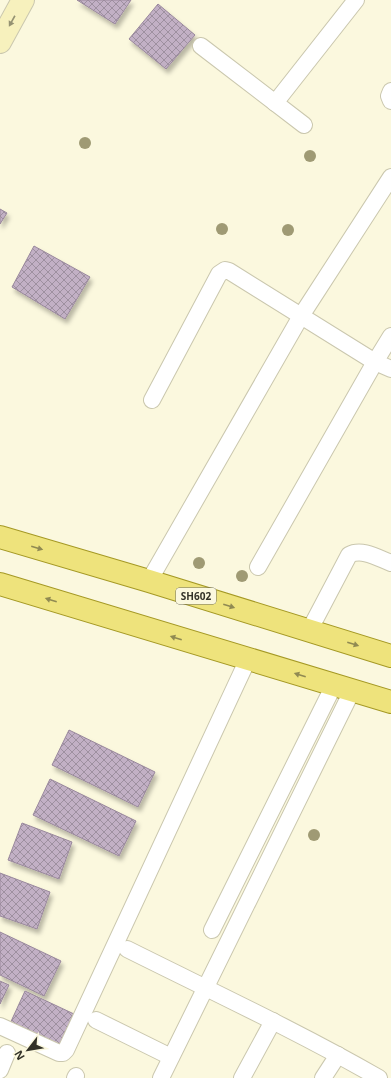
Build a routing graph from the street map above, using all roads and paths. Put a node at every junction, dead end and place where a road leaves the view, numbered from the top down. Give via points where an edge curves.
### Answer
1 (23, 0) edge
2 (353, 1) edge
3 (0, 42) edge
4 (201, 46) dead end
5 (391, 91) edge
6 (391, 101) edge
7 (275, 103) junction
8 (304, 125) dead end
9 (391, 177) edge
10 (301, 316) junction
11 (391, 336) edge
12 (375, 362) junction
13 (391, 369) edge
14 (152, 400) dead end
15 (0, 537) edge
16 (391, 563) edge
17 (258, 567) dead end
18 (149, 581) junction
19 (0, 584) edge
20 (309, 631) junction
21 (391, 656) edge
22 (248, 659) junction
23 (343, 688) junction
24 (391, 702) edge
25 (212, 930) dead end
26 (127, 948) dead end
27 (206, 988) junction
28 (96, 1020) dead end
29 (273, 1021) junction
30 (0, 1026) edge
31 (7, 1052) dead end
32 (338, 1055) junction
33 (171, 1057) junction
34 (0, 1070) edge
35 (161, 1078) edge
36 (242, 1078) edge
37 (323, 1078) edge
38 (379, 1078) edge

1 -> 3 street
2 - 7 street
4 - 7 street
5 - 6 street
7 - 8 street
9 - 10 street
10 - 12 street
10 - 14 street via 229,271 222,271
10 - 18 street
11 - 12 street
12 - 13 street
12 - 17 street
15 -> 18 main road, SH602
16 - 20 street via 360,552 349,555
18 -> 20 main road, SH602
22 -> 19 main road
20 -> 21 main road, SH602
23 -> 22 main road
22 - 30 street via 66,1050 59,1053
23 - 24 main road
23 - 25 street
23 - 27 street
26 - 27 street
27 - 29 street
27 - 33 street
28 - 33 street
29 - 32 street
29 - 36 street
31 - 34 street
32 - 37 street
32 - 38 street
33 - 35 street

